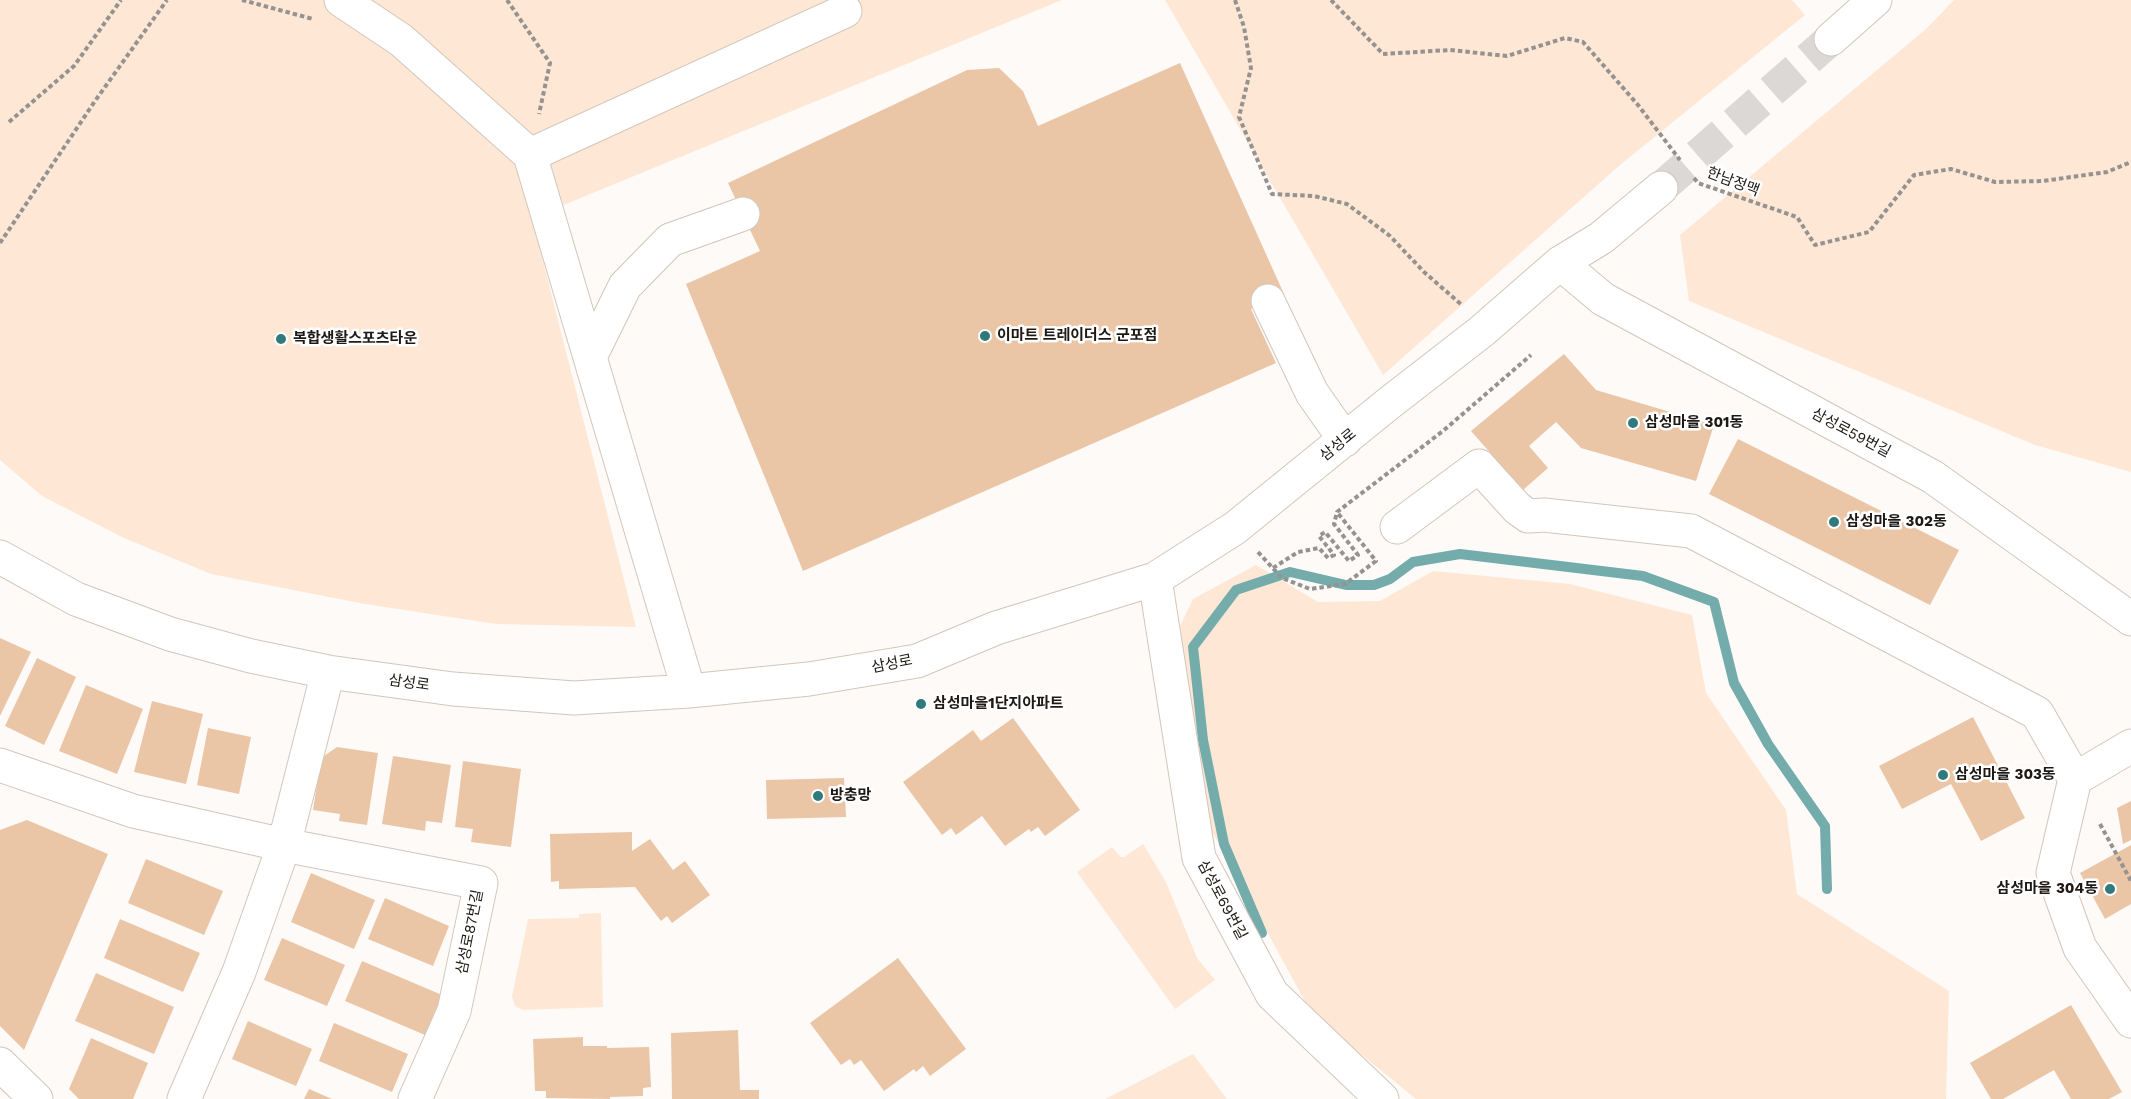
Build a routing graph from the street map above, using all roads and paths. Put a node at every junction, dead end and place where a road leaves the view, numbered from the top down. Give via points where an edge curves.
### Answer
1 (120, 0) edge
2 (167, 0) edge
3 (340, 0) edge
4 (507, 0) edge
5 (1235, 0) edge
6 (1331, 0) edge
7 (1875, 0) edge
8 (845, 11) dead end
9 (1831, 39) tunnel mouth
10 (9, 122) dead end
11 (530, 155) junction
12 (2131, 162) edge
13 (1685, 165) dead end
14 (1691, 174) dead end
15 (1661, 188) tunnel mouth
16 (742, 214) dead end
17 (0, 243) edge
18 (1560, 263) junction
19 (1268, 301) dead end
20 (1482, 331) junction
21 (1531, 355) dead end
22 (590, 357) junction
23 (1346, 440) junction
24 (1337, 512) junction
25 (1397, 527) dead end
26 (0, 557) edge
27 (1155, 579) junction
28 (2131, 619) edge
29 (328, 672) junction
30 (689, 691) junction
31 (2131, 746) edge
32 (0, 765) edge
33 (2075, 779) junction
34 (284, 845) junction
35 (2131, 881) edge
36 (2131, 1021) edge
37 (0, 1064) edge
38 (36, 1099) edge
39 (184, 1099) edge
40 (415, 1099) edge
41 (1382, 1099) edge

1 - 10 path via 74,66
2 - 17 path
3 - 11 street via 401,40
4 - 11 path via 550,63
5 - 20 path via 1251,68 1239,117 1272,194 1314,196 1347,204 1390,236 1463,306
6 - 13 path via 1383,54 1450,50 1507,56 1565,38 1582,42
7 - 9 street
8 - 11 street
11 - 22 street
12 - 14 path, 한남정맥 via 2107,172 2043,181 1995,182 1951,169 1914,175 1869,232 1815,245 1797,217 1698,183
15 - 18 street, 삼성로 via 1600,238
16 - 22 street via 670,240 625,286
18 - 20 street, 삼성로
18 - 28 street, 삼성로59번길 via 1603,299 1933,477
19 - 23 street via 1312,393
20 - 23 street, 삼성로
21 - 24 path via 1443,431
22 - 30 street
23 - 27 street, 삼성로 via 1235,528
24 - 24 path via 1334,524 1358,555 1349,561 1325,532 1319,536 1334,555 1328,558 1319,548 1298,552 1273,568 1282,578 1310,589 1345,584 1376,561
25 - 33 street via 1479,466 1528,516 1691,531 2037,712
26 - 29 street, 삼성로 via 76,599 170,634
27 - 30 street, 삼성로 via 996,628 917,660 809,679
27 - 41 street, 삼성로69번길 via 1199,858 1272,994
29 - 30 street, 삼성로 via 453,689 574,698
29 - 34 street
31 - 33 street
32 - 34 street, 삼성로87번길 via 133,811
33 - 35 path
33 - 36 street via 2053,873 2080,948
34 - 39 street via 239,972
34 - 40 street, 삼성로87번길 via 481,883 454,1011
37 - 38 street

